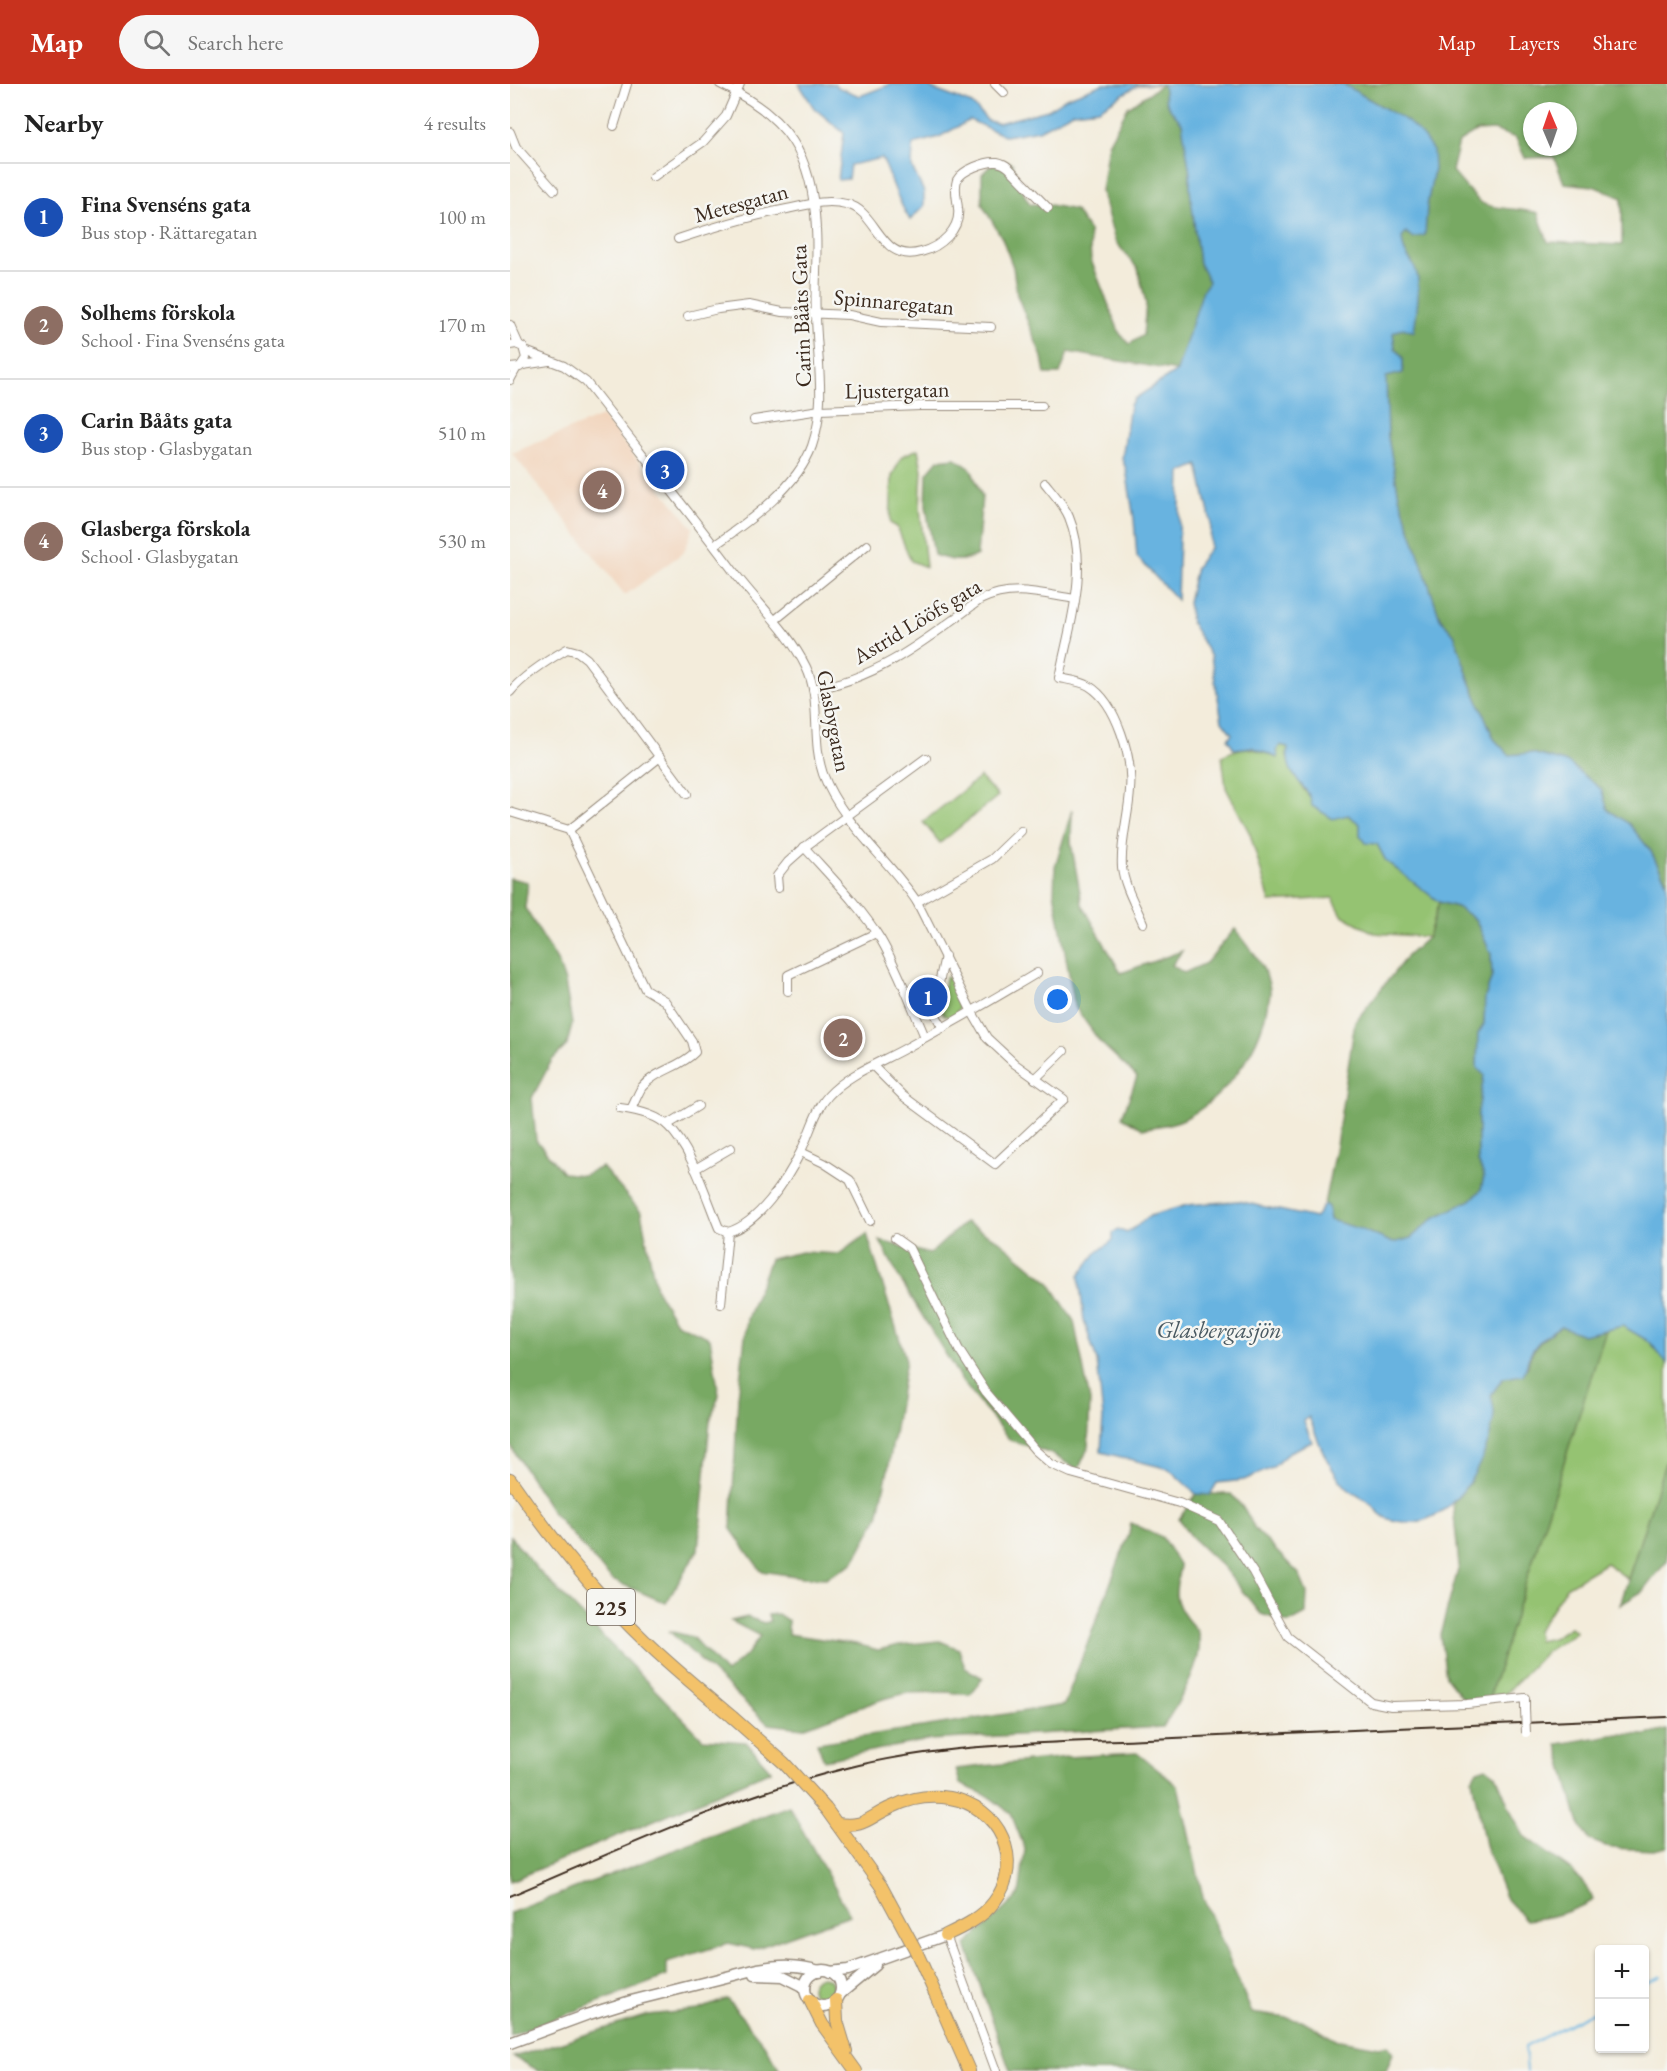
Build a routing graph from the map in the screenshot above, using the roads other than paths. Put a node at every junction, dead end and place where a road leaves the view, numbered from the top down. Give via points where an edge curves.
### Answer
1 (627, 84) edge
2 (720, 84) edge
3 (995, 84) edge
4 (738, 88) edge
5 (1004, 93) dead end
6 (614, 126) dead end
7 (510, 132) edge
8 (653, 177) dead end
9 (554, 190) dead end
10 (814, 203) junction
11 (1048, 208) dead end
12 (678, 238) dead end
13 (815, 315) junction
14 (688, 316) dead end
15 (510, 325) edge
16 (991, 327) dead end
17 (518, 347) edge
18 (550, 361) junction
19 (517, 367) edge
20 (510, 380) edge
21 (1042, 406) dead end
22 (820, 410) junction
23 (754, 420) dead end
24 (1046, 483) dead end
25 (715, 545) junction
26 (867, 545) dead end
27 (1075, 599) junction
28 (775, 620) junction
29 (813, 689) junction
30 (510, 692) edge
31 (660, 757) junction
32 (926, 758) dead end
33 (687, 794) dead end
34 (510, 812) edge
35 (846, 816) junction
36 (569, 830) junction
37 (1021, 831) dead end
38 (804, 847) junction
39 (778, 888) dead end
40 (917, 902) junction
41 (1143, 923) dead end
42 (876, 933) junction
43 (945, 956) junction
44 (1037, 973) dead end
45 (788, 992) dead end
46 (972, 1012) junction
47 (943, 1028) junction
48 (925, 1037) junction
49 (1064, 1051) dead end
50 (873, 1066) junction
51 (1035, 1079) junction
52 (698, 1106) dead end
53 (620, 1108) dead end
54 (631, 1109) junction
55 (668, 1125) junction
56 (731, 1148) dead end
57 (801, 1152) junction
58 (695, 1169) junction
59 (870, 1221) dead end
60 (728, 1232) junction
61 (895, 1238) dead end
62 (721, 1304) dead end
63 (510, 1479) edge
64 (1526, 1743) dead end
65 (867, 1822) junction
66 (837, 1824) junction
67 (858, 1851) junction
68 (946, 1935) junction
69 (894, 1954) junction
70 (825, 1971) junction
71 (734, 1977) junction
72 (805, 1987) junction
73 (838, 1997) junction
74 (810, 2000) junction
75 (510, 2043) edge
76 (853, 2067) edge
77 (969, 2071) edge
78 (996, 2071) edge

1 - 6 street
2 - 4 street, Carin Bååts Gata
3 - 5 street
4 - 8 street via 726,116 703,142
4 - 10 street, Carin Bååts Gata via 781,124 801,152
7 - 9 street via 516,147
10 - 11 street, Metesgatan via 855,206 889,246 910,254 929,249 949,236 958,216 957,180 970,169 991,162 1007,166
10 - 12 street, Metesgatan via 745,217
10 - 13 street, Carin Bååts Gata
13 - 14 street, Spinnaregatan via 749,305
13 - 16 street, Spinnaregatan
13 - 22 street, Carin Bååts Gata
15 - 17 street
17 - 18 street, Glasbygatan
17 - 19 street via 526,358
18 - 19 street
18 - 25 street, Glasbygatan via 586,382
19 - 20 street
21 - 22 street, Ljustergatan
22 - 23 street, Ljustergatan
22 - 25 street, Carin Bååts Gata via 812,447 795,477 753,518
24 - 27 street via 1064,507 1074,533
25 - 28 street, Glasbygatan
26 - 28 street
27 - 29 street, Astrid Lööfs gata via 1011,590 990,595 878,670
27 - 41 street via 1059,678 1088,685 1097,692 1123,739 1131,783 1123,870
28 - 29 street, Glasbygatan via 806,667
29 - 35 street, Glasbygatan via 817,751 830,790
30 - 31 street via 558,654 567,649 578,652
31 - 33 street
31 - 36 street
32 - 35 street
34 - 36 street
35 - 38 street
35 - 40 street, Glasbygatan
36 - 54 street via 645,989 665,1001 695,1052 642,1088
37 - 40 street via 992,859
38 - 39 street via 777,876
38 - 42 street
40 - 43 street, Glasbygatan
42 - 45 street via 788,975
42 - 48 street
43 - 46 street, Glasbygatan
43 - 47 street via 934,1006
44 - 46 street
46 - 47 street
46 - 51 street, Glasbygatan via 996,1047
47 - 48 street
48 - 50 street
49 - 51 street
50 - 51 street, Glasbygatan via 910,1102 995,1164 1064,1099
50 - 57 street via 840,1085 825,1099
52 - 55 street
53 - 54 street
54 - 55 street
55 - 58 street
56 - 58 street
57 - 59 street via 850,1180
57 - 60 street via 784,1181 756,1215
58 - 60 street via 719,1227
60 - 62 street
61 - 64 street, bridge via 909,1248 959,1350 986,1392 1050,1464 1179,1503 1219,1521 1288,1636 1371,1702 1391,1706 1525,1698
63 - 66 main road, 225, bridge via 569,1560 615,1611 784,1763
65 - 66 main road
65 - 67 main road
65 - 68 main road via 890,1807 936,1797 969,1803 994,1822 1004,1839 1007,1859 1000,1893 987,1911
66 - 67 main road, 225
67 - 77 main road, 225, bridge via 915,1949
68 - 69 street
68 - 78 street
69 - 70 street via 848,1970
69 - 73 street via 865,1972
70 - 71 street via 775,1966
70 - 72 street via 810,1976
70 - 73 street via 839,1981
71 - 72 street via 783,1976
71 - 75 street via 631,2001
72 - 74 street
73 - 74 street via 832,2004 820,2006
73 - 76 main road via 837,2021
74 - 76 main road

